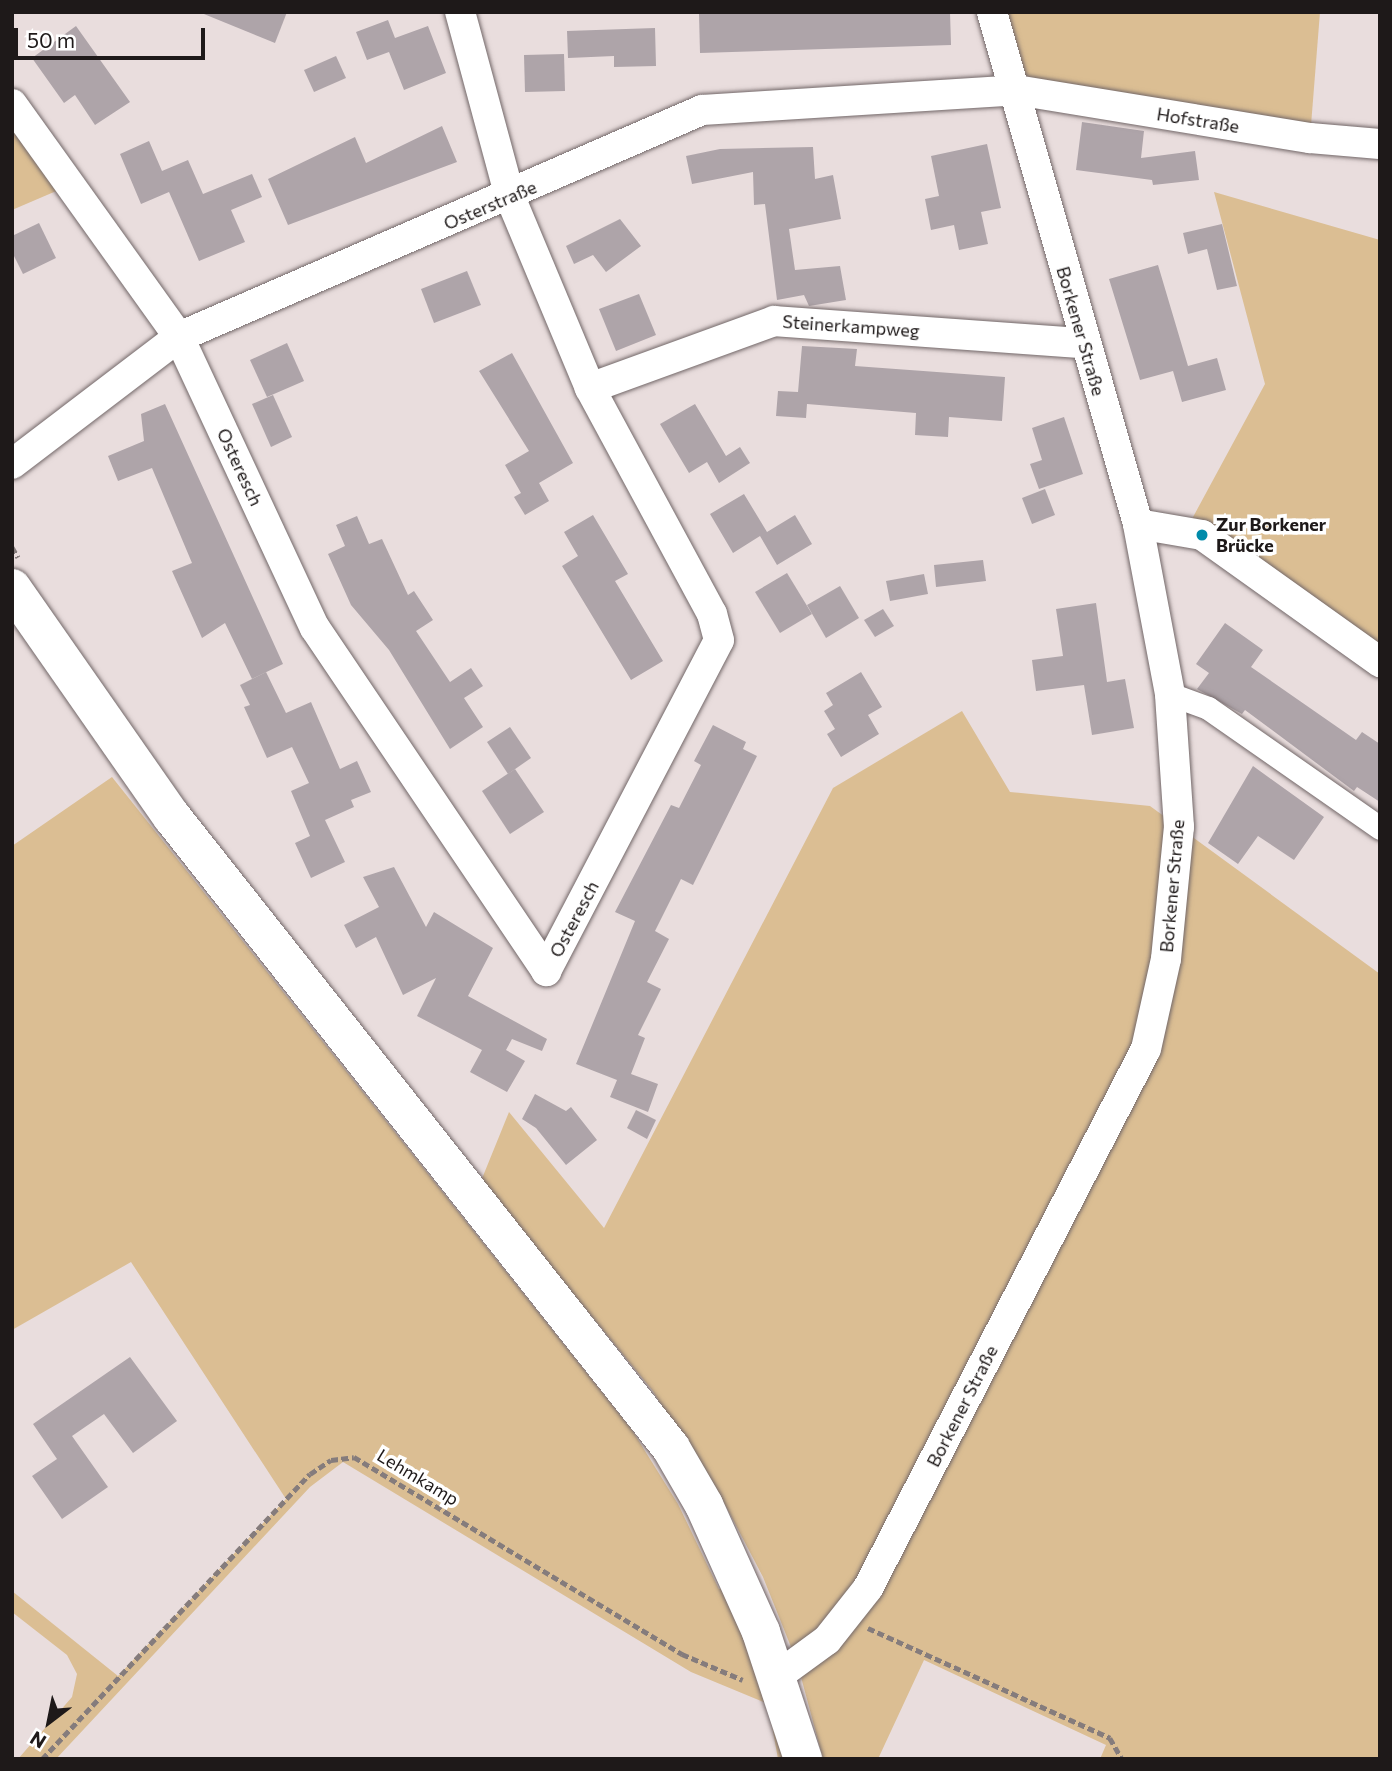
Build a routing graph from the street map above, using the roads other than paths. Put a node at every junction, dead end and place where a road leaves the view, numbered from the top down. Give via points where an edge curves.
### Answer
1 (460, 12) edge
2 (992, 12) edge
3 (1016, 90) junction
4 (12, 104) edge
5 (1380, 144) edge
6 (510, 197) junction
7 (179, 337) junction
8 (1082, 343) junction
9 (590, 388) junction
10 (12, 464) edge
11 (1138, 524) junction
12 (12, 588) edge
13 (1380, 662) edge
14 (1170, 694) junction
15 (1380, 828) edge
16 (779, 1675) junction
17 (803, 1759) edge

1 - 6 street, Osteresch
2 - 3 street, Borkener Straße
3 - 5 street, Hofstraße via 1310,138
3 - 6 street, Osterstraße via 702,110
3 - 8 street, Borkener Straße
4 - 7 street, Osteresch
6 - 7 street, Osterstraße
6 - 9 street, Osteresch
7 - 9 street, Osteresch via 315,628 546,971 719,640 712,614
7 - 10 street, Osterstraße
8 - 9 street, Steinerkampweg via 774,321
8 - 11 street, Borkener Straße
11 - 13 street via 1202,535
11 - 14 street, Borkener Straße
12 - 16 street via 172,817 636,1398 704,1505
14 - 15 street via 1209,708
14 - 16 street, Borkener Straße via 1179,827 1166,959 1146,1049 868,1588 827,1640
16 - 17 street

